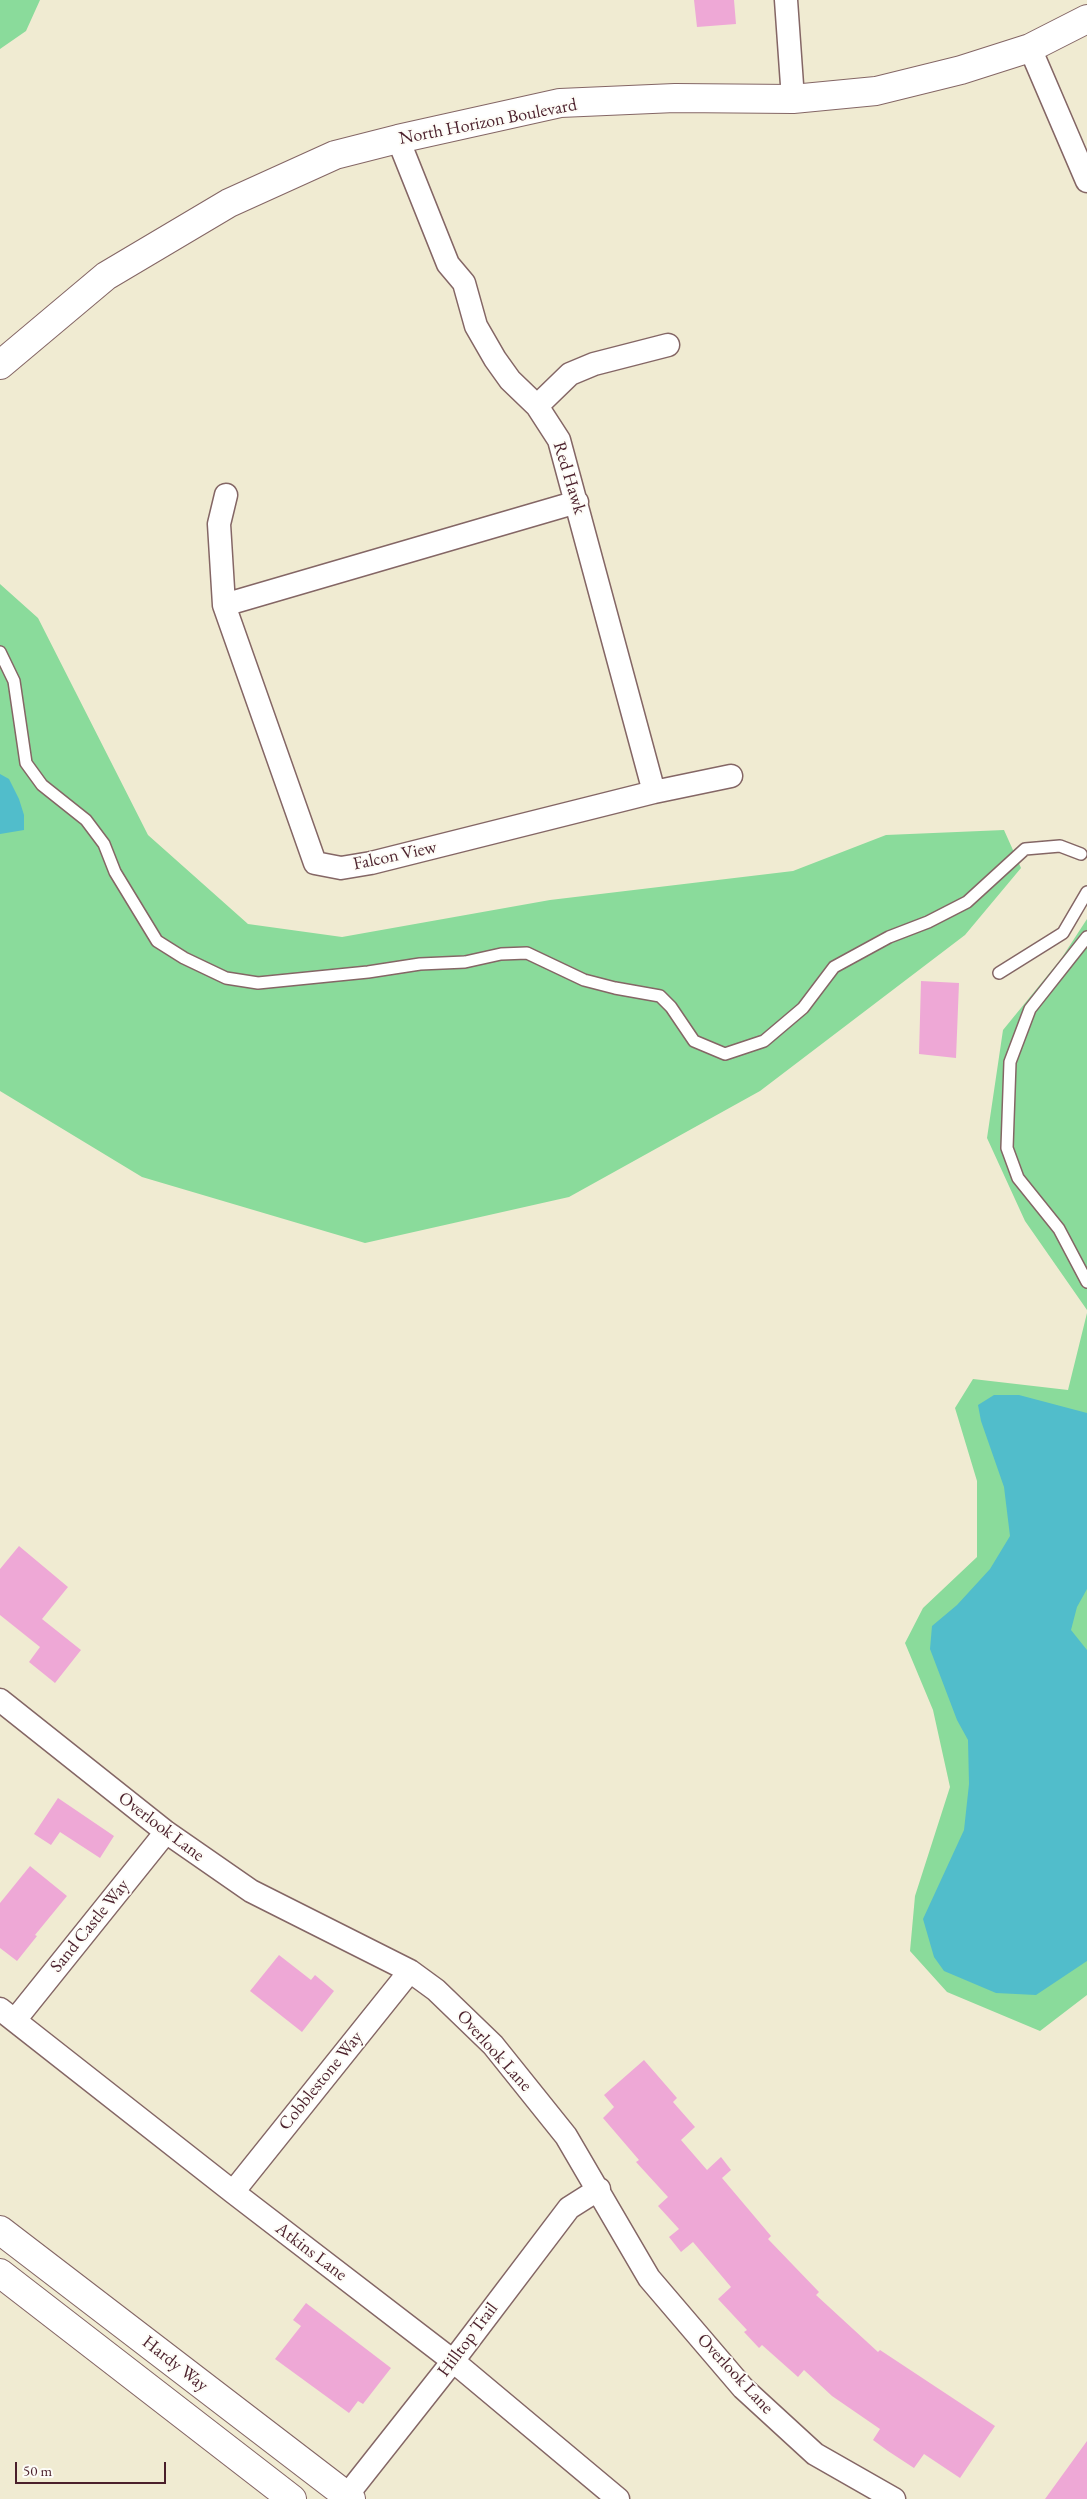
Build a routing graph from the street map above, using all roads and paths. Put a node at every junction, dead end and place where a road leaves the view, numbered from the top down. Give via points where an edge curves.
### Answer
1 (786, 0) edge
2 (1087, 19) edge
3 (1030, 48) junction
4 (793, 99) junction
5 (398, 139) junction
6 (1087, 181) edge
7 (668, 345) dead end
8 (0, 365) edge
9 (538, 406) junction
10 (226, 495) dead end
11 (577, 502) junction
12 (224, 605) junction
13 (0, 652) edge
14 (731, 776) dead end
15 (654, 792) junction
16 (1081, 854) dead end
17 (1087, 892) edge
18 (1087, 937) edge
19 (999, 974) dead end
20 (1087, 1282) edge
21 (0, 1700) edge
22 (166, 1832) junction
23 (410, 1971) junction
24 (8, 2014) edge
25 (598, 2189) junction
26 (233, 2192) junction
27 (0, 2230) edge
28 (0, 2273) edge
29 (454, 2361) junction
30 (347, 2498) edge
31 (292, 2499) edge
32 (618, 2499) edge
33 (894, 2499) edge

1 - 4 street
2 - 3 street, North Horizon Boulevard
3 - 4 street, North Horizon Boulevard via 961,70 876,91
3 - 6 street
4 - 5 street, North Horizon Boulevard via 675,98 560,103
5 - 8 street, North Horizon Boulevard via 335,155 229,203 106,276
5 - 9 street, Red Hawk via 448,264 464,284 476,326 510,380
7 - 9 street via 594,364 570,374
9 - 11 street, Red Hawk via 559,440
10 - 12 street, Falcon View via 219,524
11 - 12 street
11 - 15 street, Red Hawk
12 - 15 street, Falcon View via 315,864 341,868 371,863
13 - 16 lane via 14,681 26,763 42,785 86,820 104,844 115,872 157,941 226,978 258,983 527,953 584,980 660,996 694,1041 725,1054 764,1041 803,1008 834,967 889,936 928,922 967,902 1025,849 1060,846
14 - 15 street, Falcon View
17 - 19 lane via 1063,933
18 - 20 lane via 1030,1009 1010,1062 1008,1148 1018,1178 1059,1229
21 - 22 street, Overlook Lane
22 - 23 street, Overlook Lane via 251,1892
22 - 24 street, Sand Castle Way
23 - 25 street, Overlook Lane via 436,1990 493,2045 566,2136
23 - 26 street, Cobblestone Way
24 - 26 street, Atkins Lane
25 - 29 street, Hilltop Trail via 568,2208
25 - 33 street, Overlook Lane via 649,2278 743,2388 816,2454
26 - 29 street, Atkins Lane
27 - 30 street, Hardy Way
28 - 31 street, Hardy Way
29 - 30 street, Hilltop Trail
29 - 32 street, Atkins Lane

